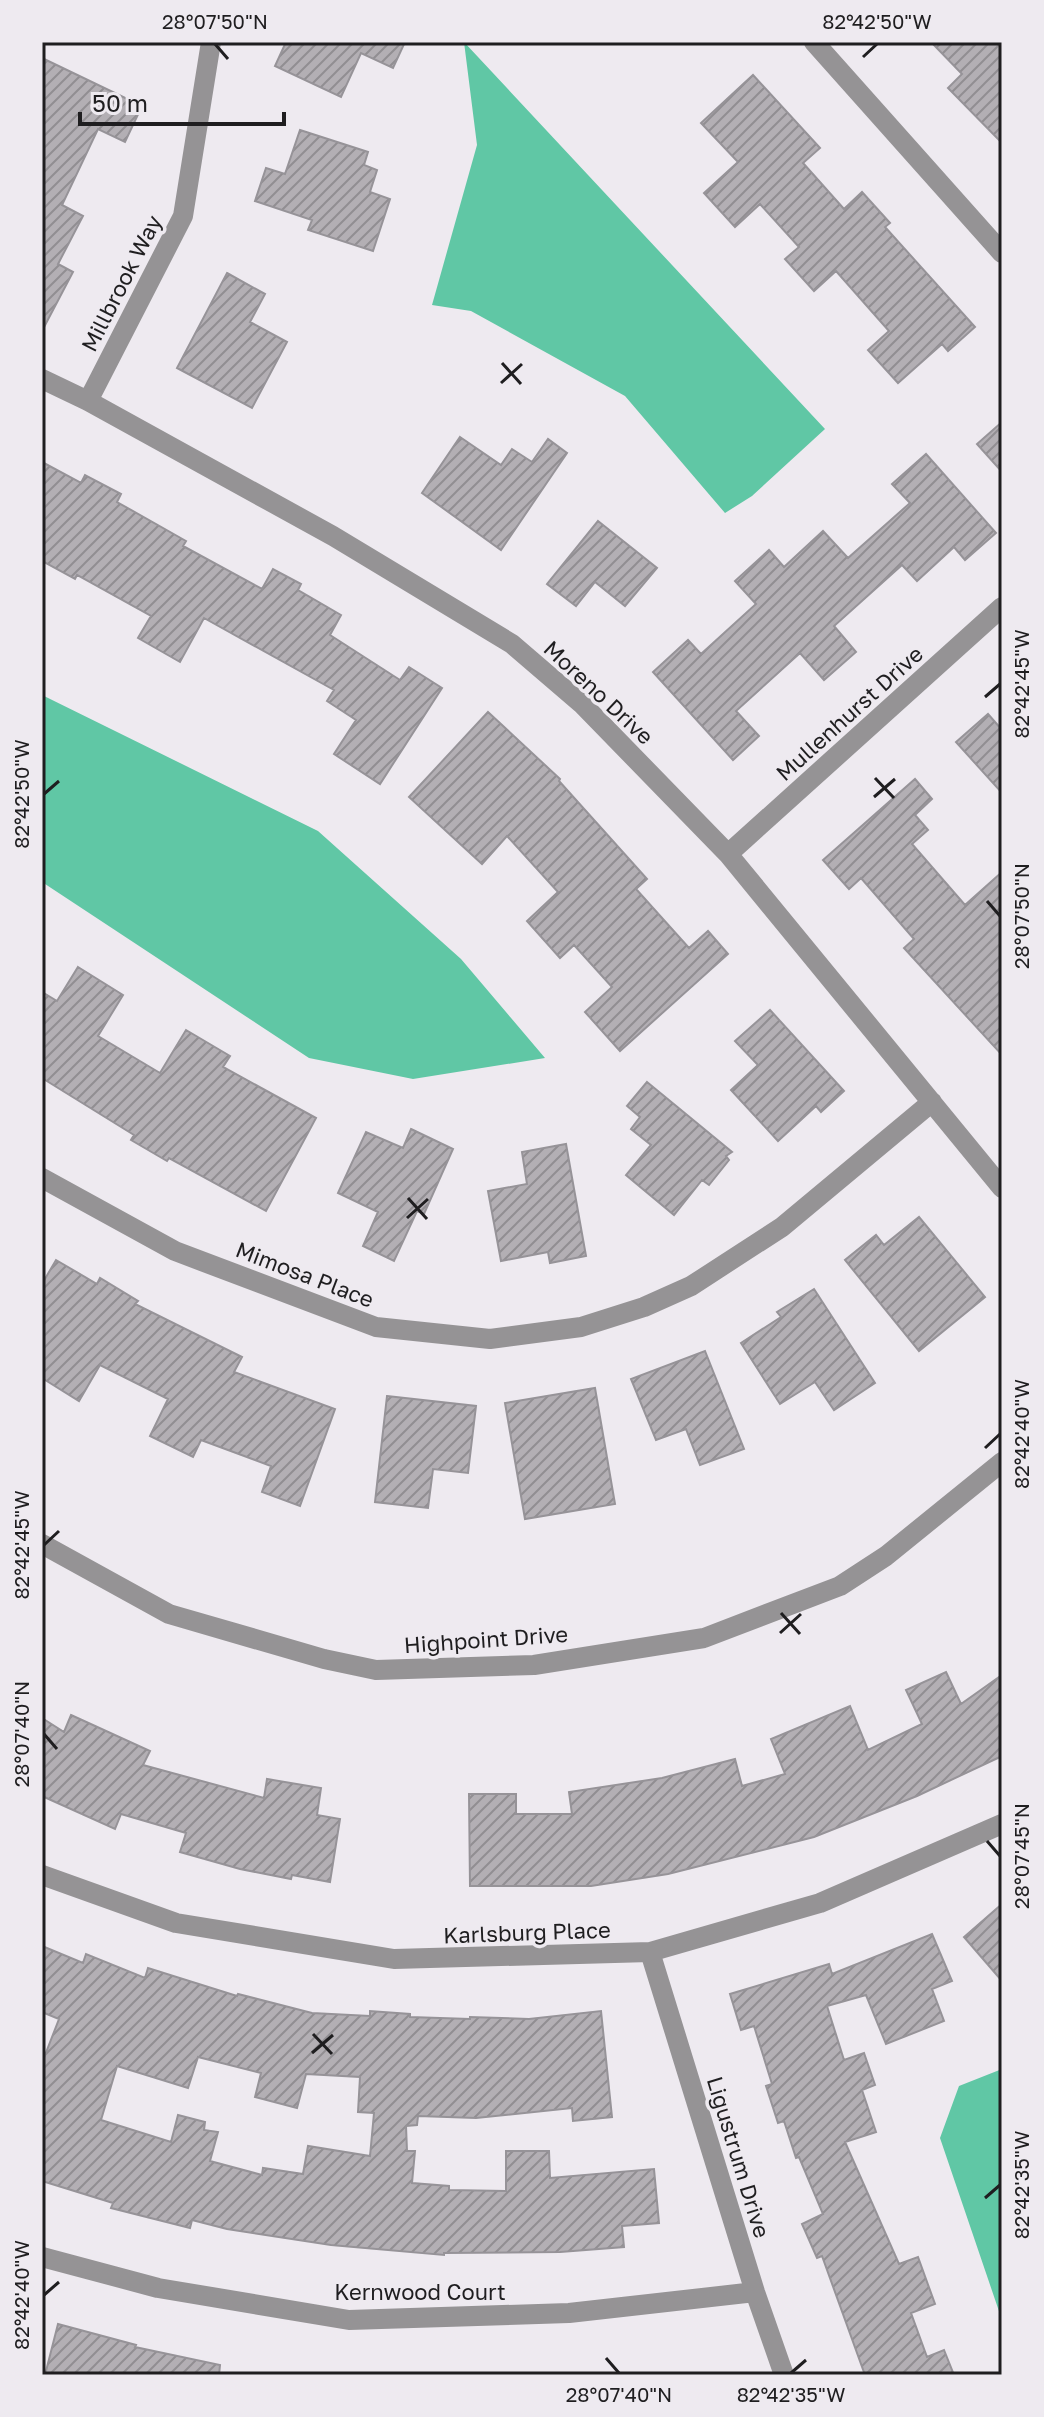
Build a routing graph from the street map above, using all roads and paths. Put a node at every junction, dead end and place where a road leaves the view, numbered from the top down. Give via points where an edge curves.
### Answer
1 (211, 42) edge
2 (814, 42) edge
3 (1002, 253) edge
4 (42, 379) edge
5 (88, 401) junction
6 (1002, 607) edge
7 (728, 854) junction
8 (932, 1102) junction
9 (42, 1178) edge
10 (1002, 1188) edge
11 (1002, 1462) edge
12 (42, 1544) edge
13 (1002, 1824) edge
14 (42, 1875) edge
15 (650, 1952) junction
16 (42, 2257) edge
17 (755, 2292) junction
18 (784, 2375) edge

1 - 5 street, Millbrook Way via 183,216
2 - 3 street
4 - 5 street, Moreno Drive
5 - 7 street, Moreno Drive via 333,536 512,644 583,705
6 - 7 street, Mullenhurst Drive
7 - 8 street, Moreno Drive
8 - 9 street, Mimosa Place via 782,1227 691,1286 581,1327 490,1339 376,1327 175,1251
8 - 10 street, Moreno Drive
11 - 12 street, Highpoint Drive via 886,1556 840,1586 704,1638 534,1665 376,1670 324,1659 169,1614
13 - 15 street, Karlsburg Place via 820,1903
14 - 15 street, Karlsburg Place via 176,1923 394,1959
15 - 17 street, Ligustrum Drive
16 - 17 street, Kernwood Court via 158,2288 349,2320 569,2313
17 - 18 street, Ligustrum Drive

